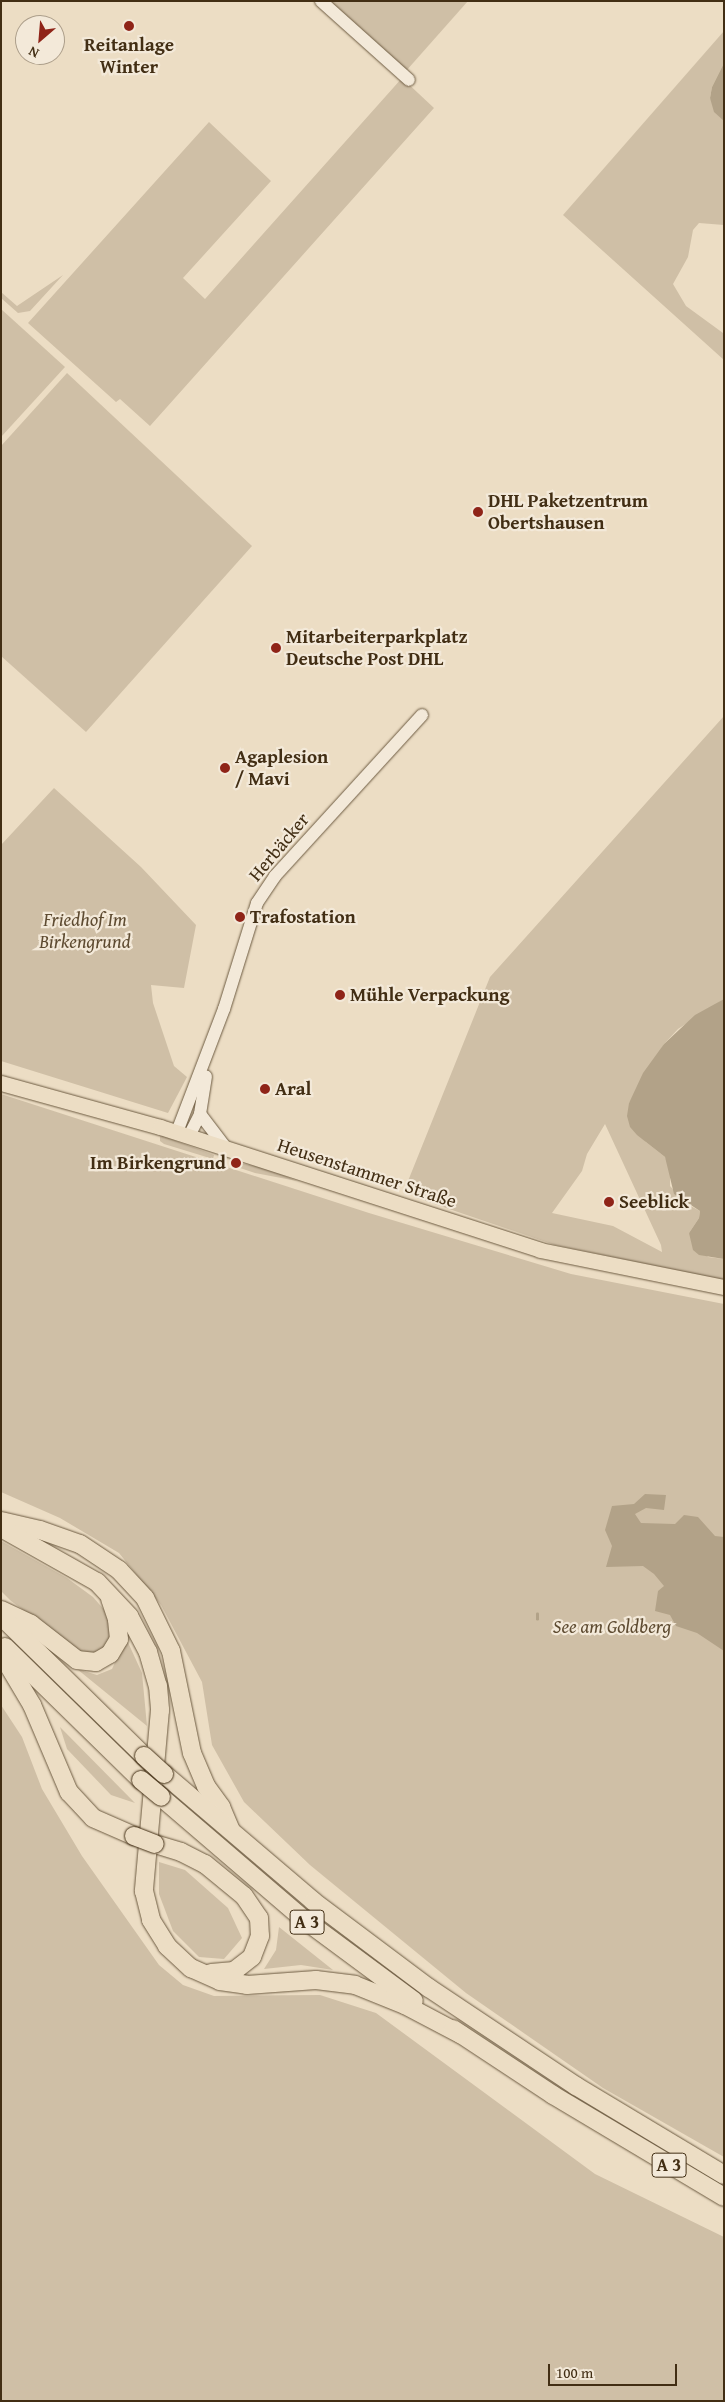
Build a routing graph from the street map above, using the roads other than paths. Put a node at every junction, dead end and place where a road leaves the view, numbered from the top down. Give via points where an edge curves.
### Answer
1 (321, 1) edge
2 (409, 80) dead end
3 (422, 715) dead end
4 (211, 1047) junction
5 (1, 1083) edge
6 (200, 1114) junction
7 (183, 1134) junction
8 (226, 1148) junction
9 (724, 1287) edge
10 (1, 1521) edge
11 (1, 1528) edge
12 (107, 1591) junction
13 (1, 1610) edge
14 (1, 1616) edge
15 (1, 1643) edge
16 (1, 1653) edge
17 (234, 1835) junction
18 (175, 1954) junction
19 (462, 2035) junction
20 (724, 2175) edge
21 (724, 2197) edge

1 - 2 street
3 - 4 street, Herbäcker via 275,876 257,903
4 - 6 street via 212,1057 204,1082
4 - 7 street
5 - 7 main road, Heusenstammer Straße
6 - 7 street
6 - 8 street
7 - 8 main road, Heusenstammer Straße
8 - 9 main road, Heusenstammer Straße via 540,1250
10 - 17 highway via 80,1544 119,1570 145,1598 171,1651 186,1736 198,1769 222,1807
11 - 12 highway via 85,1573
12 - 13 highway via 117,1619 119,1639 110,1654 96,1662 76,1660 31,1624
12 - 18 highway via 139,1632 158,1686 158,1746 143,1882 151,1920
14 - 17 highway, A 3, bridge via 144,1756
15 - 19 highway, A 3, bridge via 141,1780 302,1918
16 - 18 highway, bridge via 32,1705 69,1792 93,1818 189,1855 213,1870 244,1896 260,1924 259,1941 252,1956 234,1971 208,1972
17 - 20 highway, A 3 via 313,1901 464,2012 576,2086
18 - 19 highway via 202,1975 234,1984 316,1980 354,1985 405,2005
19 - 21 highway, A 3 via 553,2095

